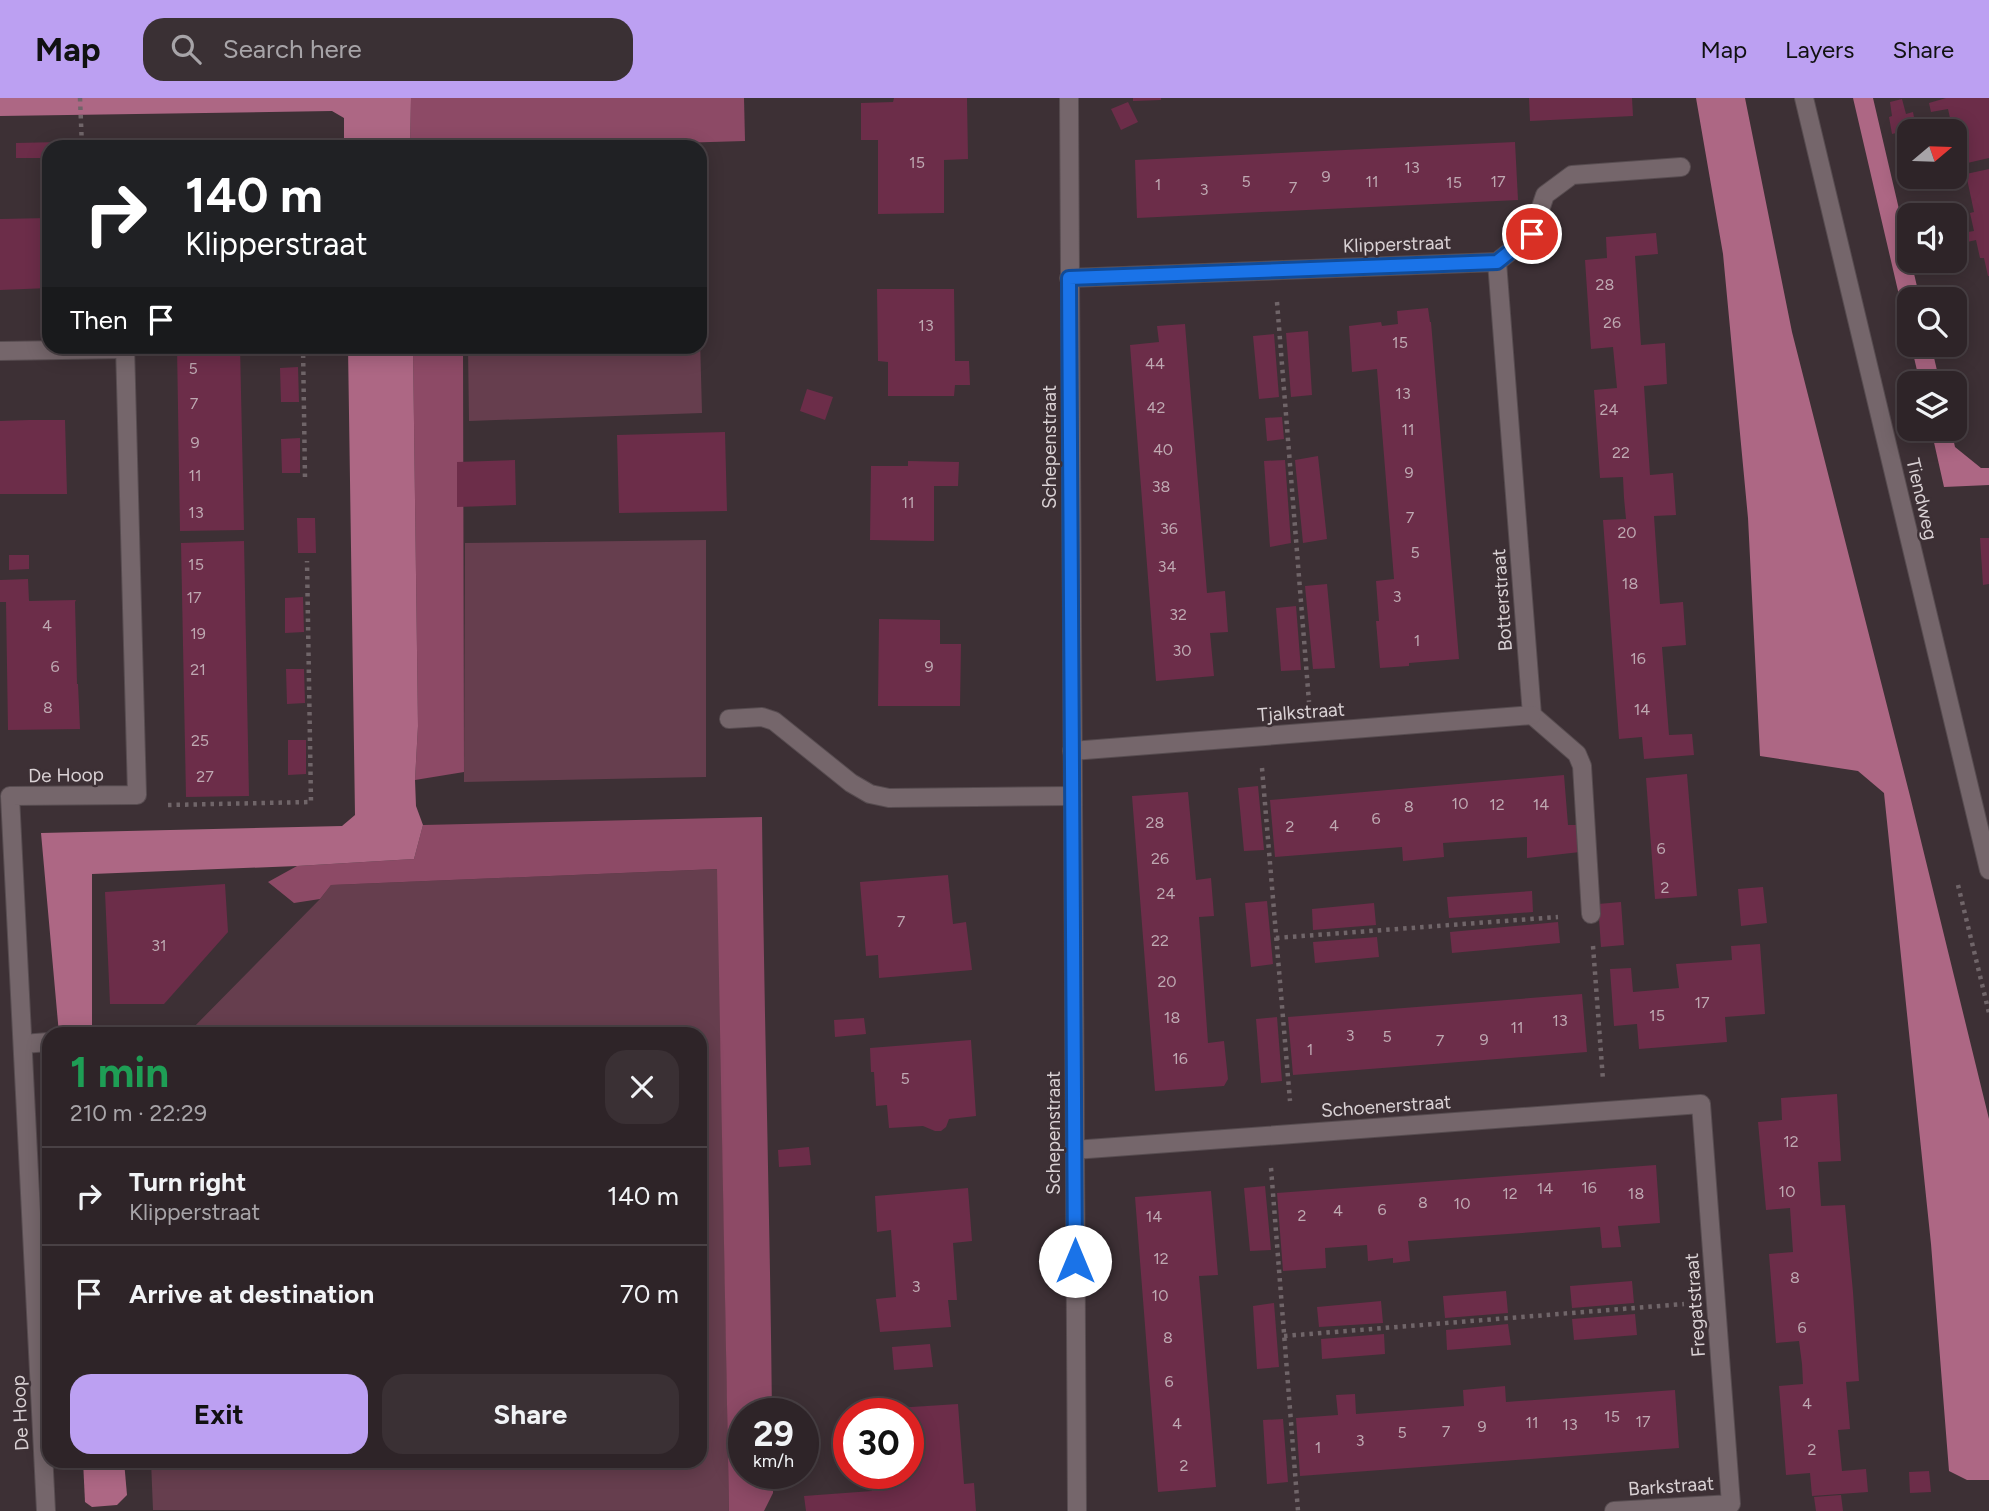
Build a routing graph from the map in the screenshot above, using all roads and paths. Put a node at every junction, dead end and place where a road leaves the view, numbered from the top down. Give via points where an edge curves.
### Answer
1 (80, 98) edge
2 (1069, 98) edge
3 (1804, 98) edge
4 (82, 140) edge
5 (1681, 167) dead end
6 (1497, 262) junction
7 (1275, 270) junction
8 (1069, 278) junction
9 (42, 350) edge
10 (0, 351) edge
11 (125, 354) edge
12 (303, 354) edge
13 (305, 478) dead end
14 (307, 561) dead end
15 (1532, 715) junction
16 (729, 719) dead end
17 (1311, 732) junction
18 (1260, 736) junction
19 (1072, 751) junction
20 (137, 795) junction
21 (1073, 796) junction
22 (5, 797) edge
23 (1989, 870) edge
24 (8, 914) edge
25 (1591, 914) junction
26 (1276, 938) junction
27 (42, 1043) edge
28 (23, 1044) junction
29 (1701, 1104) joint
30 (1605, 1111) junction
31 (1292, 1134) junction
32 (1269, 1136) junction
33 (1074, 1150) junction
34 (1715, 1302) junction
35 (1284, 1336) junction
36 (42, 1430) edge
37 (44, 1468) edge
38 (1731, 1504) joint
39 (46, 1511) edge
40 (1077, 1511) edge
41 (1298, 1511) edge
42 (1614, 1511) edge

1 - 4 path
2 - 8 street, Schepenstraat
3 - 23 street, Tiendweg
5 - 6 street via 1572,175 1545,195 1532,234
6 - 7 street, Klipperstraat
6 - 15 street, Botterstraat
7 - 8 street, Klipperstraat
7 - 17 path
8 - 19 street, Schepenstraat
9 - 10 street
11 - 20 street
12 - 13 path
14 - 20 path via 312,802 165,805
15 - 17 street, Tjalkstraat
15 - 25 street via 1577,754 1582,766
16 - 21 street via 774,721 870,794
17 - 18 street, Tjalkstraat
18 - 19 street, Tjalkstraat
18 - 26 path
19 - 21 street, Schepenstraat
20 - 22 street, De Hoop
21 - 33 street, Schepenstraat
22 - 24 street, De Hoop
24 - 28 street, De Hoop
25 - 26 path
25 - 30 path
26 - 31 path
27 - 28 street
28 - 36 street, De Hoop
29 - 30 street, Schoenerstraat
29 - 34 street, Fregatstraat
30 - 31 street, Schoenerstraat
31 - 32 street, Schoenerstraat
32 - 33 street, Schoenerstraat
32 - 35 path
33 - 40 street, Schepenstraat
34 - 35 path
34 - 38 street, Fregatstraat
35 - 41 path
37 - 39 street, De Hoop
38 - 42 street, Barkstraat

